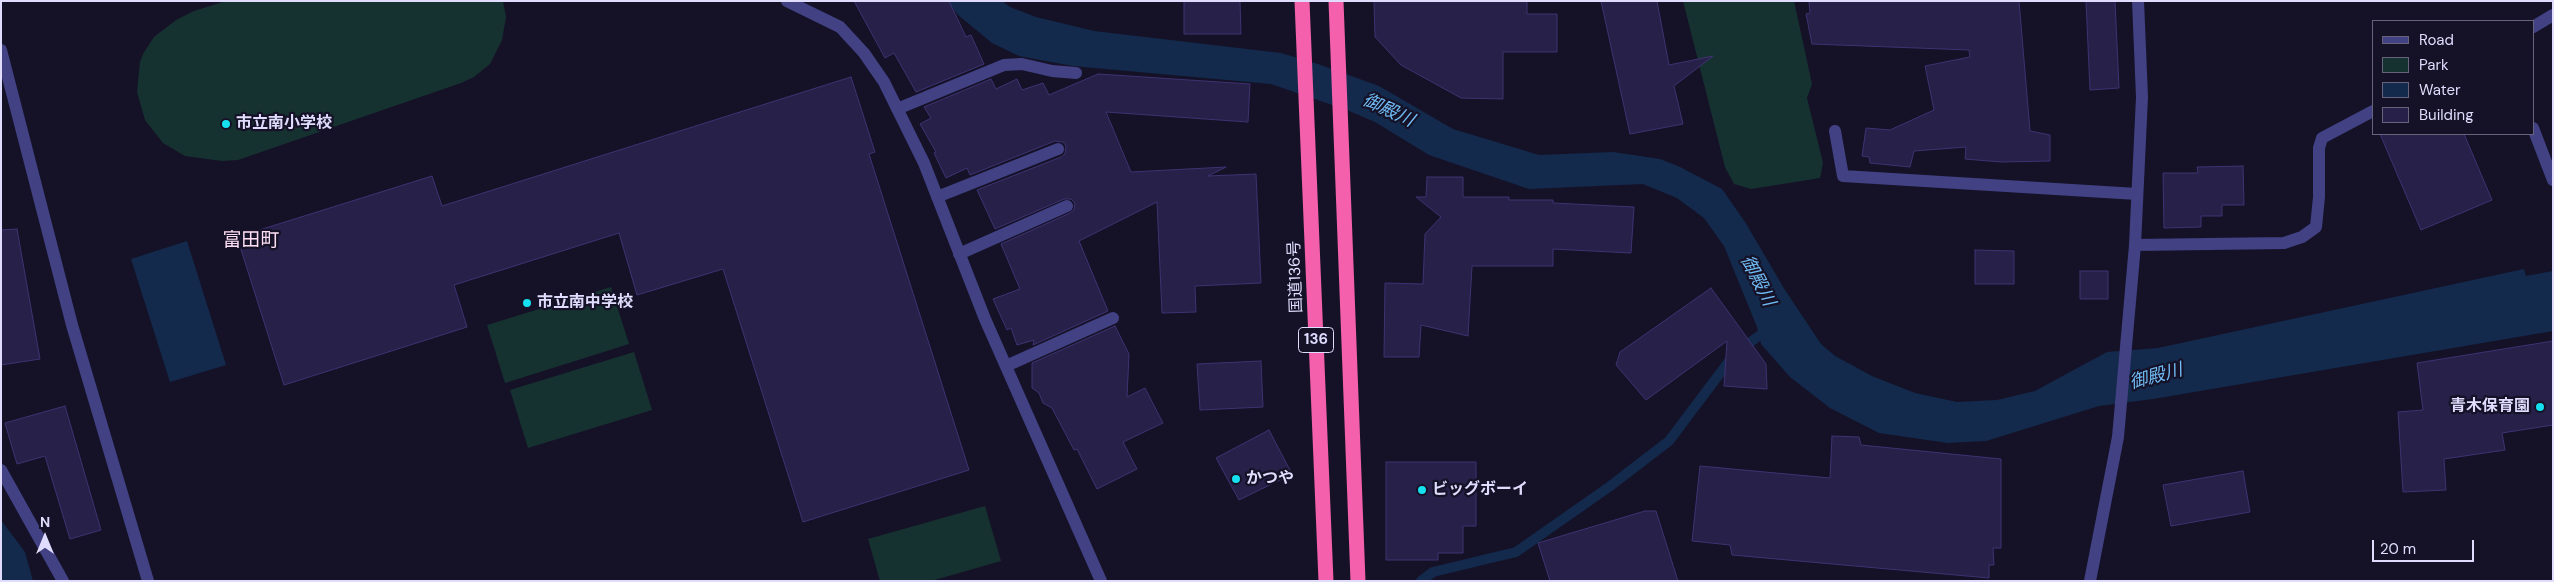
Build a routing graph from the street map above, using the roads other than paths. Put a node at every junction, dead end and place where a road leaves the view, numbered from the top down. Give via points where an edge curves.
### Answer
1 (787, 1) edge
2 (1302, 1) edge
3 (1336, 1) edge
4 (2138, 1) edge
5 (2553, 15) edge
6 (2534, 26) edge
7 (1, 50) edge
8 (1076, 73) dead end
9 (897, 109) junction
10 (2372, 111) edge
11 (1835, 131) dead end
12 (2534, 131) edge
13 (1058, 149) dead end
14 (2553, 180) edge
15 (2137, 194) junction
16 (937, 197) junction
17 (1068, 206) dead end
18 (2135, 245) junction
19 (959, 254) junction
20 (1113, 318) dead end
21 (1006, 366) junction
22 (1, 470) edge
23 (63, 581) edge
24 (148, 581) edge
25 (1101, 581) edge
26 (1326, 581) edge
27 (1358, 581) edge
28 (2090, 581) edge

1 - 9 street via 840,27 864,53 884,82
2 - 26 highway, 国道136号 / 136
3 - 27 highway, 136
4 - 15 street via 2142,97
5 - 6 street
7 - 24 street via 72,325
8 - 9 street via 1052,72 1022,64 1004,65
9 - 16 street
10 - 18 street via 2322,138 2316,227 2302,237 2284,243
11 - 15 street via 1843,176
12 - 14 street
13 - 16 street
15 - 18 street
16 - 19 street
17 - 19 street
18 - 28 street via 2118,437
19 - 21 street
20 - 21 street
21 - 25 street
22 - 23 street

